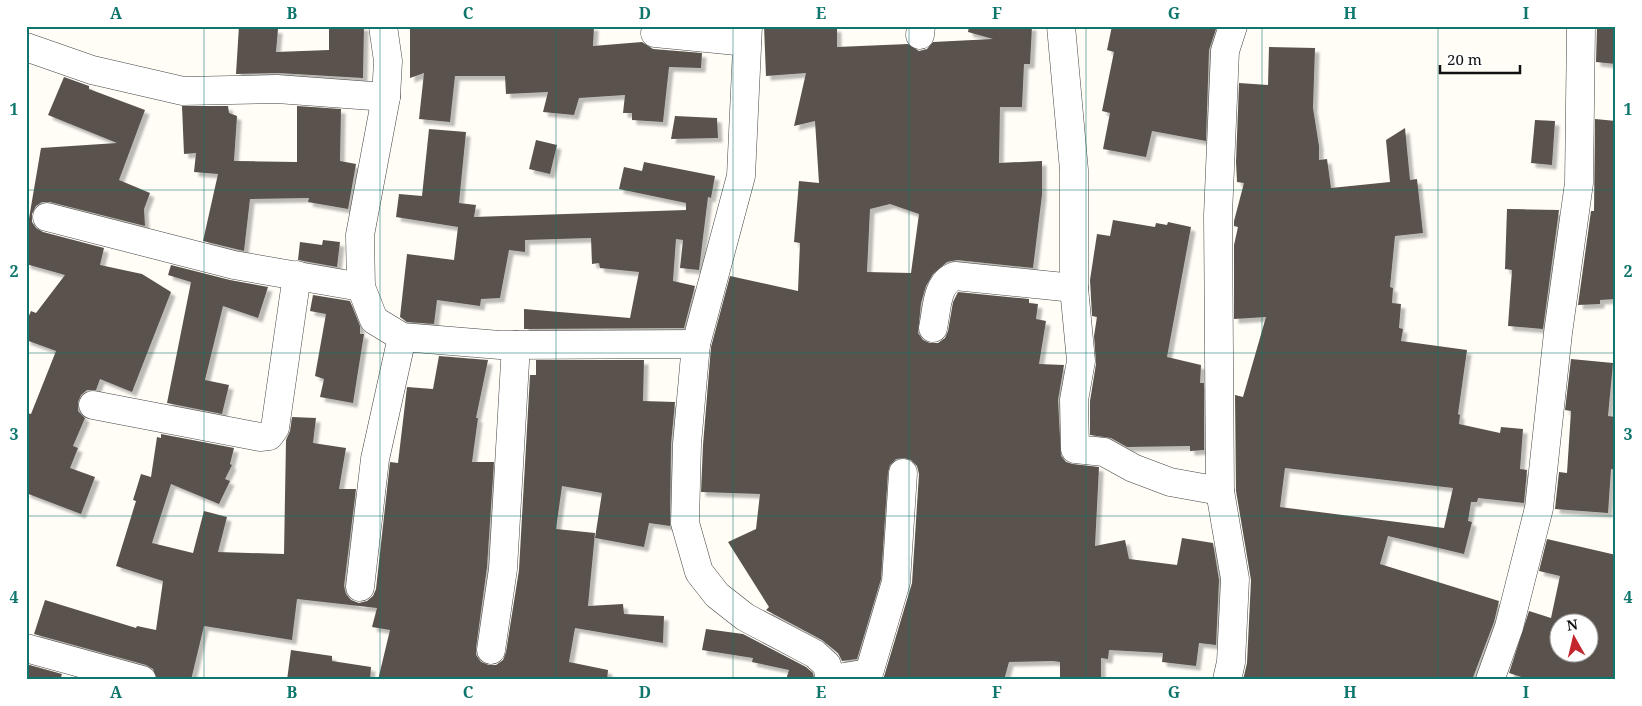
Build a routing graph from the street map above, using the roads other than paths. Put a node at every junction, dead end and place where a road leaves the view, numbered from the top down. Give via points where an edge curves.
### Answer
1 (383, 26) edge
2 (1061, 26) edge
3 (1233, 26) edge
4 (1581, 26) edge
5 (655, 33) dead end
6 (747, 34) edge
7 (26, 46) edge
8 (386, 97) junction
9 (47, 217) dead end
10 (297, 275) junction
11 (361, 287) junction
12 (1074, 288) junction
13 (933, 328) dead end
14 (402, 337) junction
15 (696, 344) junction
16 (516, 345) junction
17 (93, 405) dead end
18 (903, 473) dead end
19 (1220, 491) junction
20 (360, 587) dead end
21 (26, 648) edge
22 (490, 650) dead end
23 (830, 679) edge
24 (142, 680) edge
25 (1227, 680) edge
26 (1490, 680) edge

1 - 8 street via 388,61
2 - 12 street via 1074,170
3 - 19 street via 1225,51 1218,215
4 - 26 street via 1579,183 1558,333 1540,508 1509,628
5 - 6 street
6 - 15 street via 741,176
7 - 8 street via 92,70 183,91 277,89
8 - 11 street via 360,235
9 - 10 street via 234,265
10 - 11 street
10 - 17 street via 275,428 269,436 260,437
11 - 14 street via 374,320
12 - 13 street via 955,276 947,279 942,287
12 - 19 street via 1081,361 1074,400 1075,450 1104,452 1132,468 1170,482
14 - 16 street
14 - 20 street via 375,459
15 - 16 street
15 - 23 street via 687,444 685,524 698,572 717,595 744,617 816,654 827,665
16 - 22 street via 503,569
18 - 23 street via 896,582 868,673
19 - 25 street via 1234,579 1231,662
21 - 24 street

